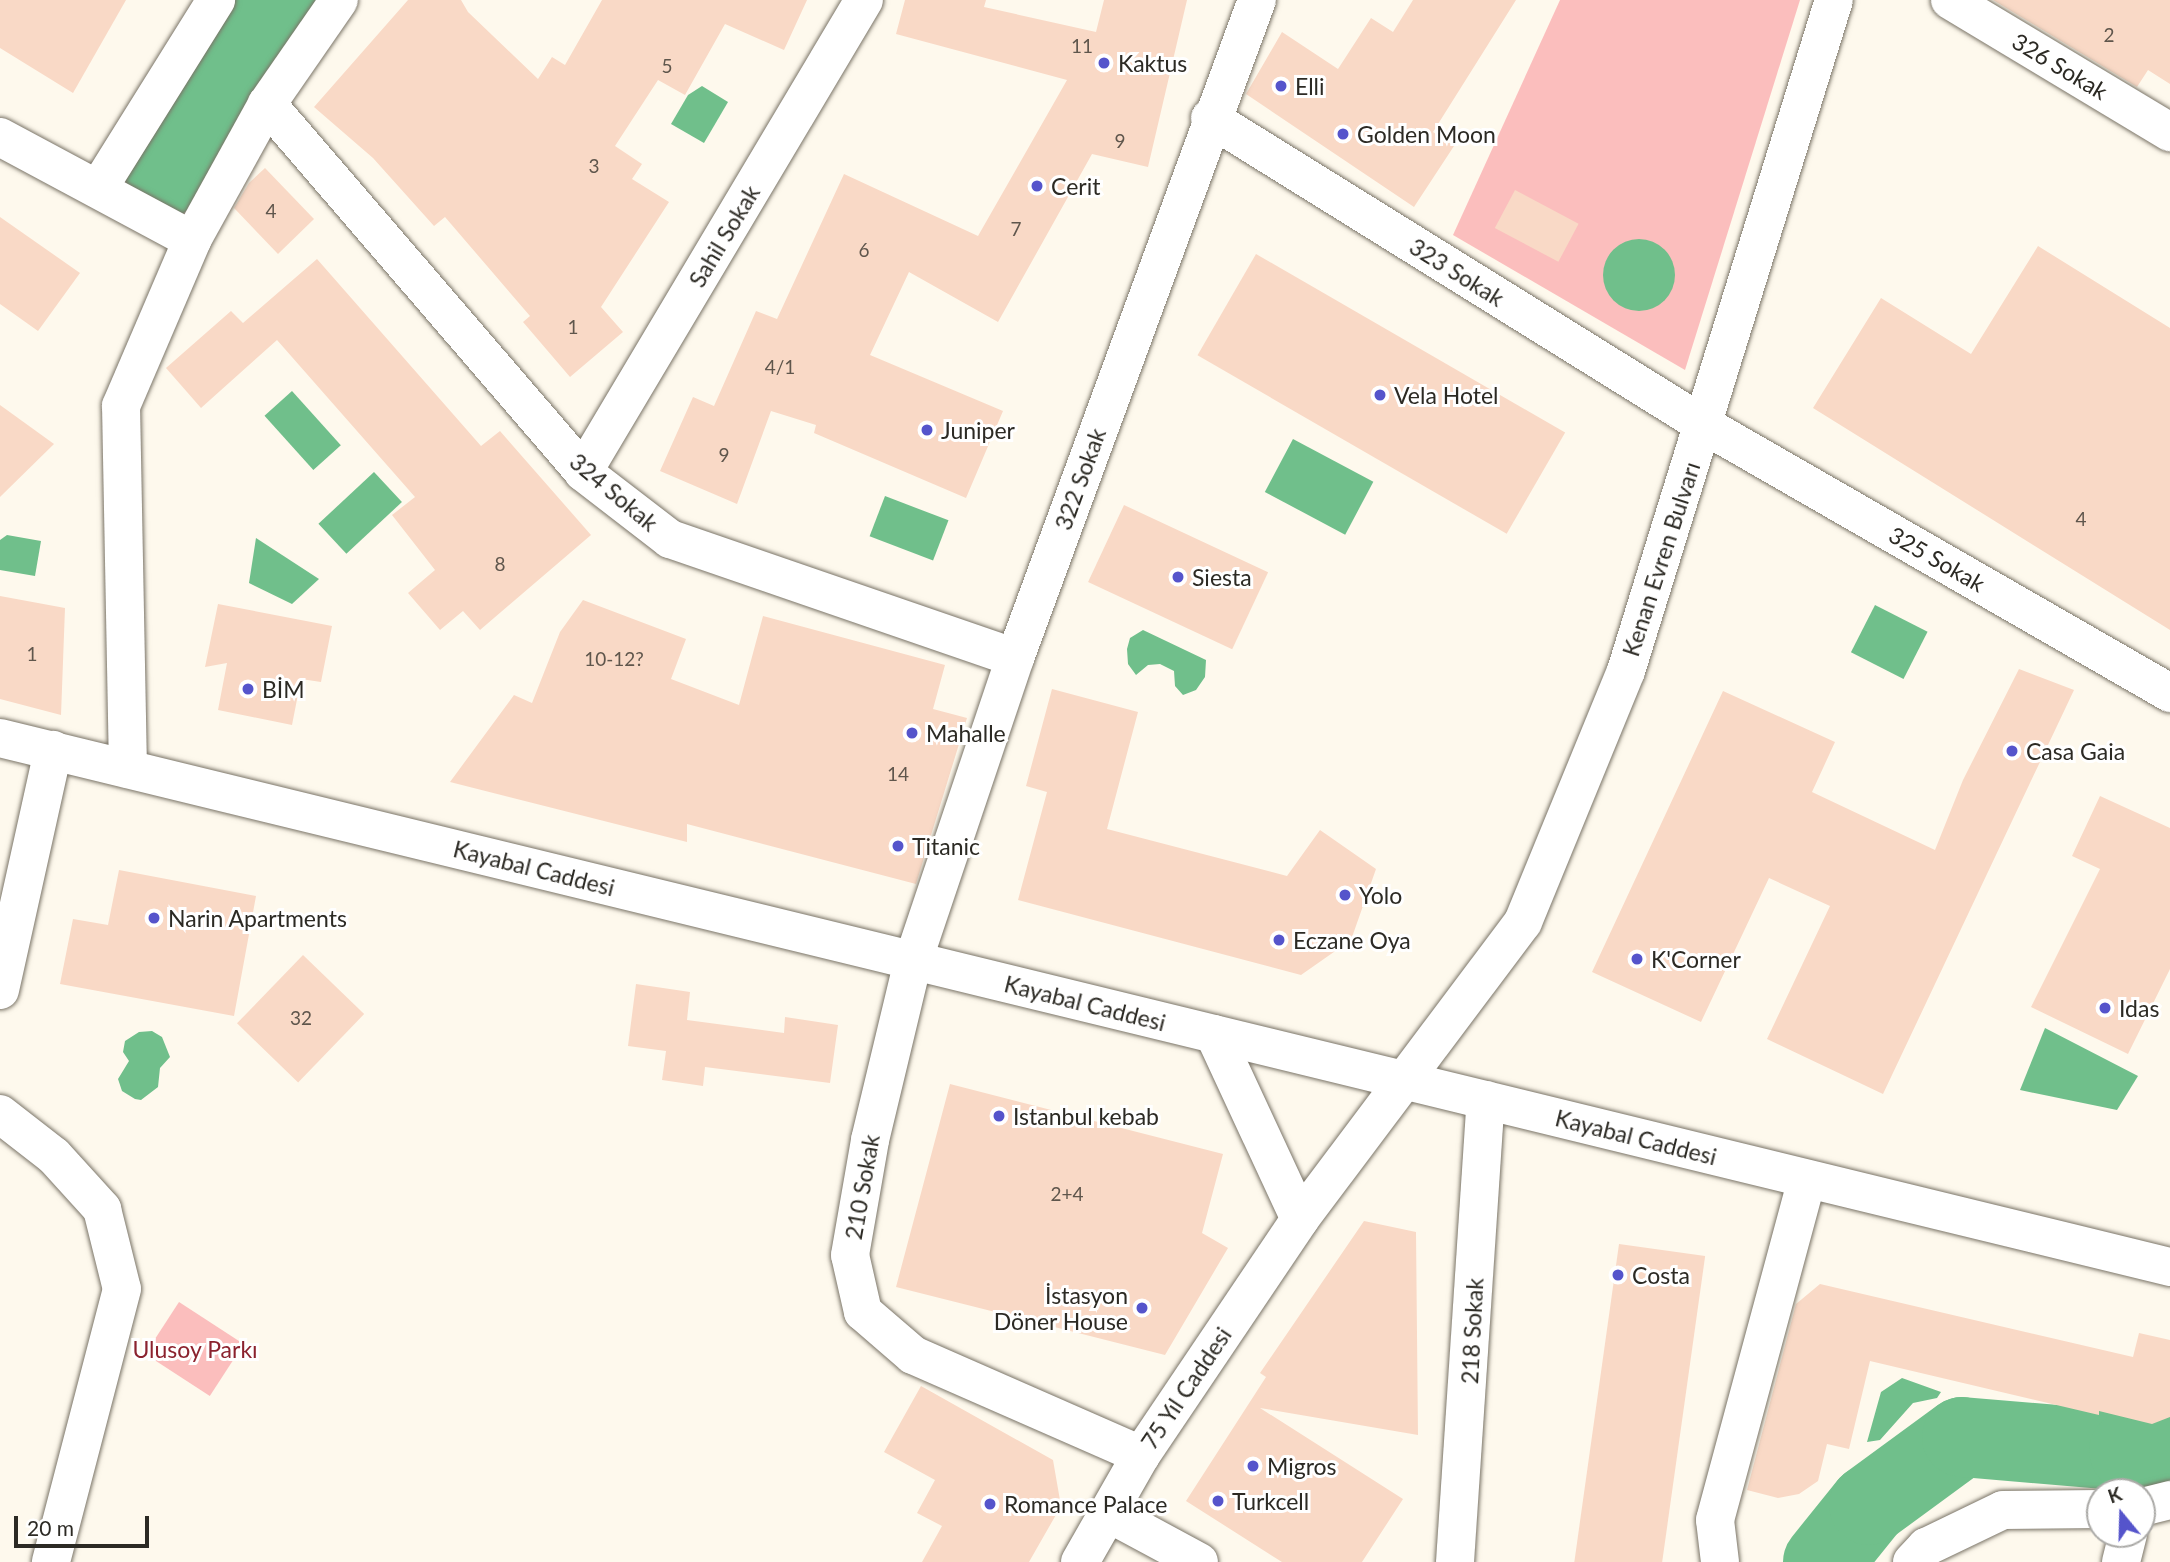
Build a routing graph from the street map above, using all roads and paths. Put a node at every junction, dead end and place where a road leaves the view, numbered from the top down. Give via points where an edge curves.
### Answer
1 (216, 0) edge
2 (339, 0) edge
3 (864, 0) edge
4 (1257, 0) edge
5 (1834, 0) edge
6 (1950, 0) edge
7 (267, 104) junction
8 (1210, 118) junction
9 (2170, 132) edge
10 (0, 137) edge
11 (98, 189) junction
12 (192, 240) junction
13 (1704, 425) junction
14 (583, 472) junction
15 (1015, 658) junction
16 (2170, 693) edge
17 (0, 738) edge
18 (53, 750) junction
19 (128, 769) junction
20 (913, 961) junction
21 (0, 990) edge
22 (1214, 1034) junction
23 (1407, 1081) junction
24 (1486, 1100) junction
25 (0, 1114) edge
26 (1807, 1179) junction
27 (1300, 1219) junction
28 (2170, 1267) edge
29 (1142, 1455) junction
30 (2086, 1509) edge
31 (1110, 1514) junction
32 (51, 1562) edge
33 (1080, 1562) edge
34 (1199, 1562) edge
35 (1455, 1562) edge
36 (1720, 1562) edge
37 (1912, 1562) edge

1 - 11 street
2 - 7 street
3 - 14 street, Sahil Sokak
4 - 8 street, 322 Sokak
5 - 13 street, Kenan Evren Bulvarı
6 - 9 street, 326 Sokak
7 - 12 street
7 - 14 street, 324 Sokak
8 - 13 street, 323 Sokak
8 - 15 street, 322 Sokak
10 - 11 street
11 - 12 street
12 - 19 street via 121,406
13 - 16 street, 325 Sokak
13 - 23 street, Kenan Evren Bulvarı via 1626,671 1522,922
14 - 15 street, 324 Sokak via 670,539
15 - 20 street, 322 Sokak
17 - 18 street, Kayabal Caddesi
18 - 19 street, Kayabal Caddesi
18 - 21 street
19 - 20 street, Kayabal Caddesi
20 - 22 street, Kayabal Caddesi
20 - 29 street, 210 Sokak via 870,1140 850,1255 863,1312 913,1355
22 - 23 street, Kayabal Caddesi
22 - 27 street
23 - 24 street, Kayabal Caddesi
23 - 27 street, 75 Yıl Caddesi
24 - 26 street, Kayabal Caddesi
24 - 35 street, 218 Sokak
25 - 32 street via 54,1156 102,1209 122,1289
26 - 28 street, Kayabal Caddesi
26 - 36 street via 1715,1520
27 - 29 street, 75 Yıl Caddesi
29 - 31 street, 75 Yıl Caddesi
30 - 37 street via 2003,1510 1926,1547
31 - 33 street, 75 Yıl Caddesi
31 - 34 street

